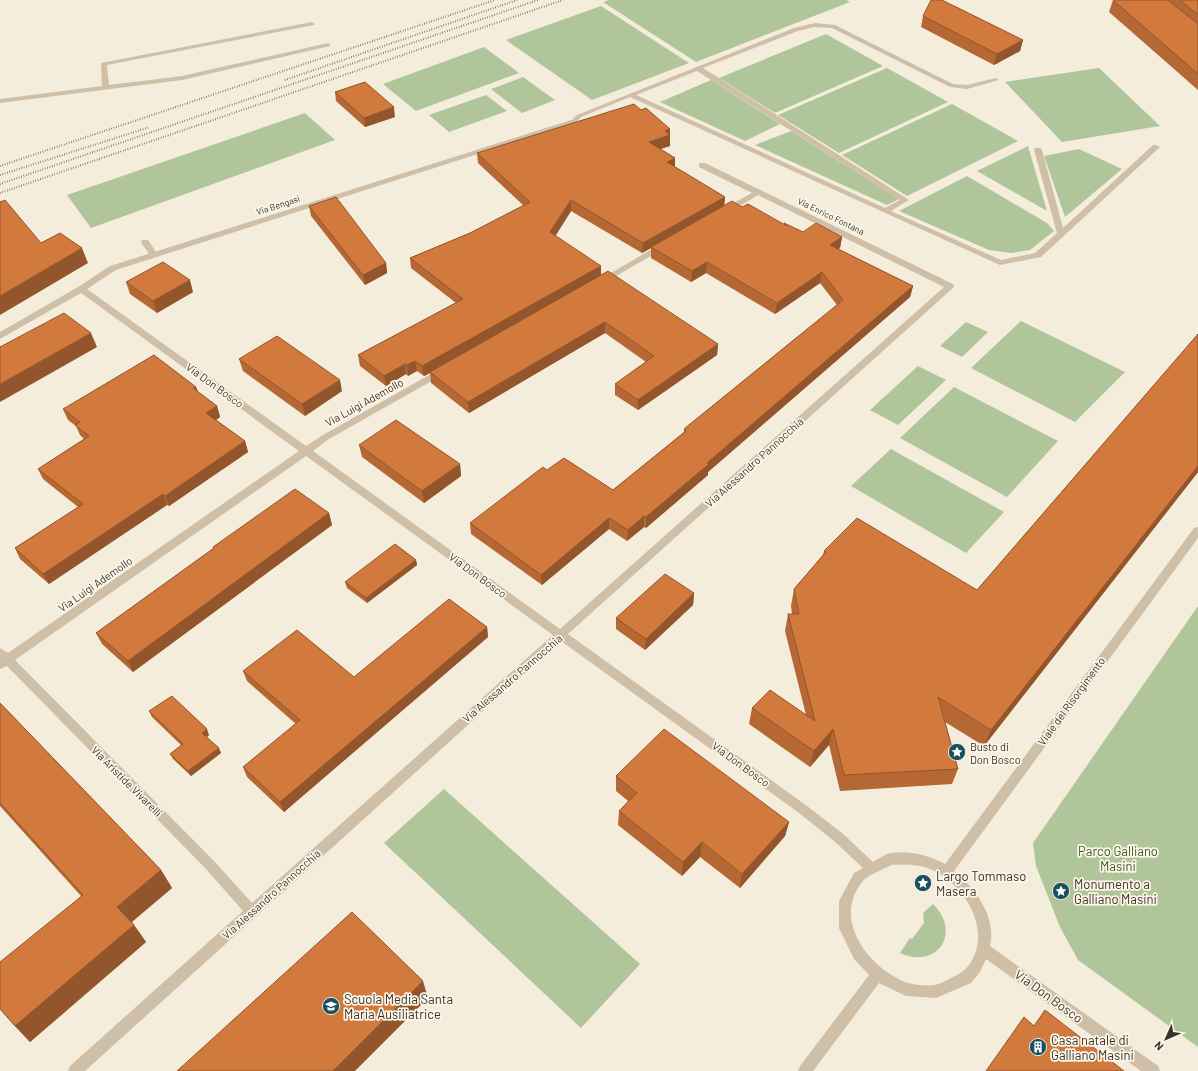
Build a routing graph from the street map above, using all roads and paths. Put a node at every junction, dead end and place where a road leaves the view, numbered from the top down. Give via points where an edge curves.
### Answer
1 (312, 24) dead end
2 (328, 45) dead end
3 (698, 68) junction
4 (996, 80) dead end
5 (106, 88) junction
6 (631, 95) junction
7 (0, 101) edge
8 (1156, 147) dead end
9 (1038, 150) dead end
10 (702, 165) dead end
11 (759, 192) junction
12 (885, 211) junction
13 (718, 215) edge
14 (1061, 234) junction
15 (145, 242) dead end
16 (670, 242) edge
17 (154, 255) junction
18 (595, 285) edge
19 (950, 286) joint
20 (81, 289) junction
21 (0, 336) edge
22 (451, 366) edge
23 (306, 451) junction
24 (1198, 531) edge
25 (561, 634) junction
26 (2, 659) edge
27 (870, 867) junction
28 (946, 872) junction
29 (252, 911) junction
30 (984, 949) junction
31 (877, 975) junction
32 (75, 1071) edge
33 (805, 1071) edge
34 (1153, 1071) edge

1 - 5 street via 103,64
2 - 5 street via 182,78
3 - 4 street, Via Bengasi via 796,29 815,25 833,26 952,86 967,87
3 - 6 street, Via Bengasi
3 - 12 street via 905,200
5 - 7 street
6 - 12 street
6 - 17 street, Via Bengasi via 579,116 574,122
8 - 14 street
9 - 14 street
10 - 11 street, Via Enrico Fontana
11 - 13 street
11 - 19 street, Via Enrico Fontana
12 - 14 street via 1000,263 1038,256
15 - 17 street
16 - 18 street
17 - 20 street, Via Bengasi via 113,268
19 - 25 street, Via Alessandro Pannocchia
20 - 21 street, Via Bengasi
20 - 23 street, Via Don Bosco
22 - 23 street, Via Luigi Ademollo
23 - 25 street, Via Don Bosco
23 - 26 street, Via Luigi Ademollo
24 - 28 street, Viale del Risorgimento
25 - 27 street, Via Don Bosco via 796,805
25 - 29 street, Via Alessandro Pannocchia
26 - 29 street, Via Aristide Vivarelli via 210,865
27 - 28 street via 890,859 912,859 936,866
27 - 31 street via 858,876 850,888 845,902 844,917 854,949
28 - 30 street via 959,881 978,906 983,920
29 - 32 street, Via Alessandro Pannocchia
30 - 31 street via 970,975 942,990 910,990
30 - 34 street, Via Don Bosco
31 - 33 street

